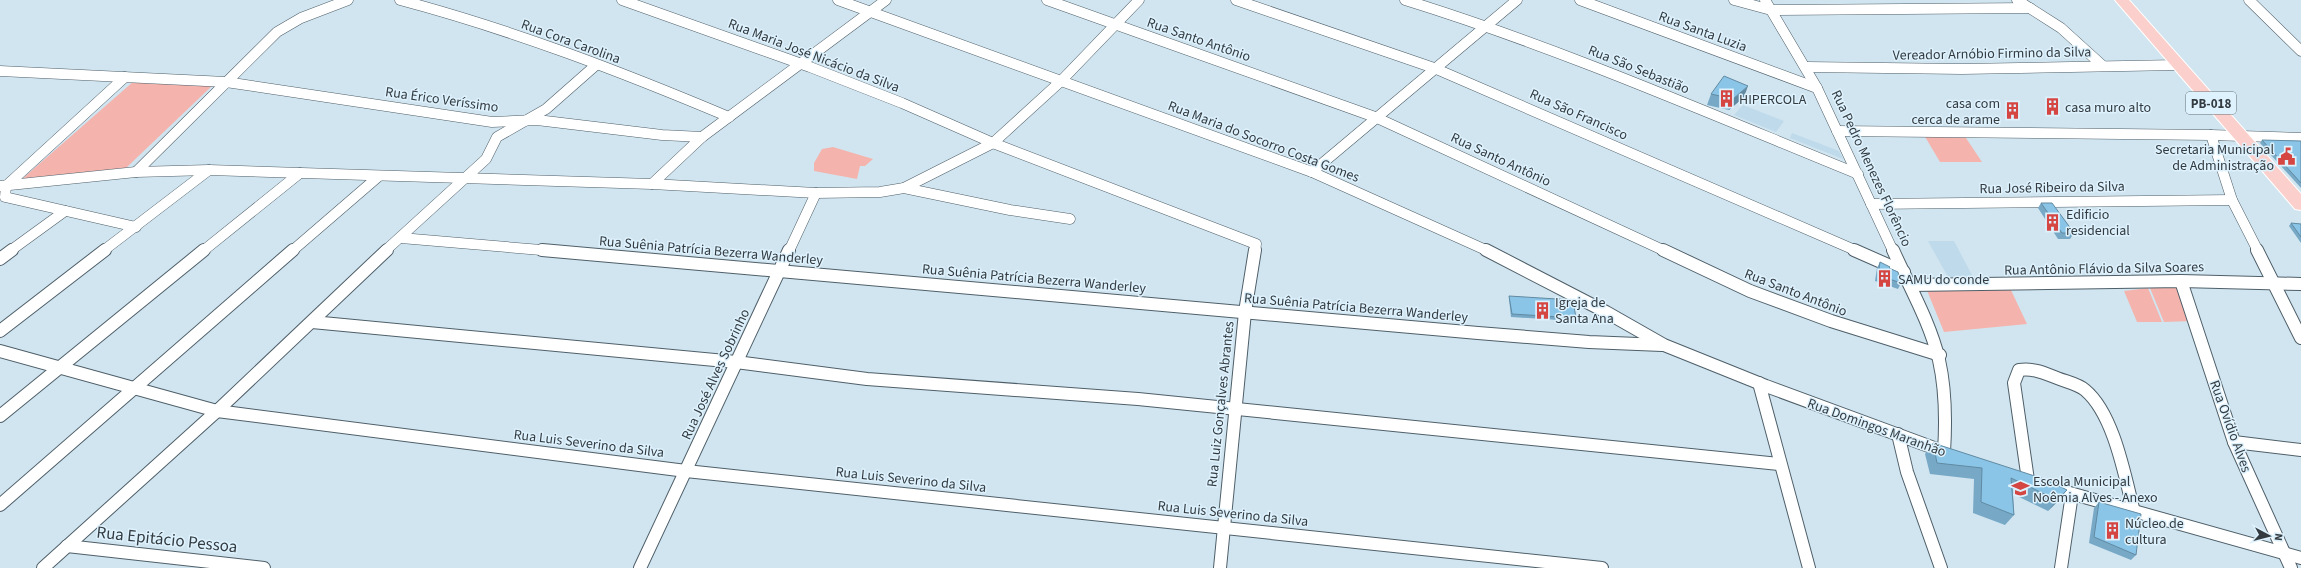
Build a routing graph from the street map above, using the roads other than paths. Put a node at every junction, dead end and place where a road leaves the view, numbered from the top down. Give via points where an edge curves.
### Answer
1 (348, 0) edge
2 (400, 0) edge
3 (622, 0) edge
4 (838, 0) edge
5 (886, 0) edge
6 (1047, 0) edge
7 (1139, 0) edge
8 (1236, 0) edge
9 (1405, 0) edge
10 (1517, 0) edge
11 (1580, 0) edge
12 (1734, 0) edge
13 (1765, 0) edge
14 (2017, 0) edge
15 (2122, 0) edge
16 (2249, 0) edge
17 (2030, 8) junction
18 (1771, 10) junction
19 (873, 11) junction
20 (1115, 25) junction
21 (1486, 25) junction
22 (2301, 51) edge
23 (802, 63) junction
24 (596, 65) junction
25 (2178, 65) junction
26 (2102, 66) junction
27 (1434, 68) junction
28 (1807, 68) junction
29 (0, 71) edge
30 (125, 76) junction
31 (1061, 81) junction
32 (226, 82) junction
33 (1817, 88) junction
34 (729, 117) junction
35 (1375, 117) junction
36 (528, 120) junction
37 (1837, 131) junction
38 (2211, 135) junction
39 (2240, 135) junction
40 (702, 137) junction
41 (2301, 138) edge
42 (993, 143) junction
43 (210, 170) junction
44 (136, 172) junction
45 (1312, 172) junction
46 (300, 173) junction
47 (1858, 174) junction
48 (379, 176) junction
49 (462, 180) junction
50 (652, 184) junction
51 (3, 186) edge
52 (904, 188) junction
53 (816, 193) junction
54 (3, 198) edge
55 (2232, 200) junction
56 (1871, 204) junction
57 (2301, 206) edge
58 (65, 211) junction
59 (1070, 219) dead end
60 (136, 227) junction
61 (401, 238) junction
62 (1256, 244) joint
63 (0, 259) edge
64 (781, 271) junction
65 (1904, 272) junction
66 (2181, 281) junction
67 (2274, 282) junction
68 (2301, 284) edge
69 (1910, 285) junction
70 (1246, 312) junction
71 (312, 322) junction
72 (1, 329) edge
73 (2301, 338) edge
74 (1664, 345) junction
75 (0, 351) edge
76 (1940, 355) junction
77 (736, 362) junction
78 (60, 368) junction
79 (1759, 383) junction
80 (134, 388) junction
81 (1235, 409) junction
82 (217, 411) junction
83 (0, 416) edge
84 (1898, 434) junction
85 (2234, 442) junction
86 (2301, 450) edge
87 (1944, 452) junction
88 (1957, 456) edge
89 (1779, 464) junction
90 (686, 471) junction
91 (2015, 475) edge
92 (2028, 480) junction
93 (2072, 494) junction
94 (0, 505) edge
95 (2134, 512) junction
96 (1224, 528) junction
97 (67, 546) junction
98 (2283, 551) junction
99 (2301, 558) edge
100 (43, 568) edge
101 (264, 568) edge
102 (640, 568) edge
103 (1220, 568) edge
104 (1602, 568) edge
105 (1809, 568) edge
106 (1941, 568) edge
107 (2061, 568) edge
108 (2291, 568) edge

1 - 32 street via 287,25
2 - 24 street, Rua Cora Carolina via 471,20
3 - 23 street, Rua Maria José Nicácio da Silva
4 - 19 street, Rua Maria do Socorro Costa Gomes
5 - 19 street
6 - 20 street, Rua Santo Antônio
7 - 20 street
8 - 27 street, Rua São Francisco
9 - 21 street, Rua São Sebastião
10 - 21 street
11 - 33 street, Rua Santa Luzia
12 - 18 street
13 - 18 street, Rua Pedro Menezes Florêncio
14 - 17 street
15 - 25 main road, PB-018
16 - 22 street
17 - 18 street
17 - 26 street via 2074,39
18 - 28 street, Rua Pedro Menezes Florêncio
19 - 23 street
19 - 31 street, Rua Maria do Socorro Costa Gomes
20 - 31 street
20 - 35 street, Rua Santo Antônio
21 - 27 street
21 - 47 street, Rua São Sebastião via 1558,51
23 - 34 street
23 - 42 street, Rua Maria José Nicácio da Silva
24 - 34 street, Rua Cora Carolina
24 - 36 street via 546,109
25 - 26 street, Vereador Arnóbio Firmino da Silva
25 - 39 main road, PB-018
26 - 28 street, Vereador Arnóbio Firmino da Silva
27 - 35 street
27 - 65 street, Rua São Francisco
28 - 33 street, Rua Pedro Menezes Florêncio
29 - 30 street, Rua Érico Veríssimo
30 - 32 street, Rua Érico Veríssimo
30 - 51 street
31 - 42 street
31 - 45 street, Rua Maria do Socorro Costa Gomes
32 - 36 street, Rua Érico Veríssimo via 492,122
32 - 44 street
33 - 37 street, Rua Pedro Menezes Florêncio
34 - 40 street
35 - 45 street
35 - 76 street, Rua Santo Antônio via 1750,291 1831,322
36 - 40 street, Rua Érico Veríssimo
36 - 49 street via 497,137 486,159
37 - 38 street
37 - 47 street, Rua Pedro Menezes Florêncio
38 - 39 street
38 - 55 street
39 - 41 street
39 - 57 main road, PB-018
40 - 50 street
42 - 52 street
42 - 62 street, Rua Maria José Nicácio da Silva
43 - 44 street
43 - 46 street
43 - 60 street
44 - 51 street
45 - 74 street, Rua Maria do Socorro Costa Gomes via 1489,252
46 - 48 street
46 - 78 street
47 - 56 street, Rua Pedro Menezes Florêncio
48 - 49 street
48 - 80 street
49 - 50 street
49 - 61 street
50 - 53 street
51 - 54 street
52 - 53 street via 880,192
52 - 59 street via 1010,210
53 - 64 street, Rua José Alves Sobrinho
54 - 58 street
55 - 56 street, Rua José Ribeiro da Silva
55 - 67 street
56 - 65 street, Rua Pedro Menezes Florêncio
58 - 60 street
58 - 63 street
60 - 72 street
61 - 64 street, Rua Suênia Patrícia Bezerra Wanderley
61 - 71 street
62 - 70 street, Rua Luiz Gonçalves Abrantes
64 - 70 street, Rua Suênia Patrícia Bezerra Wanderley
64 - 77 street, Rua José Alves Sobrinho
65 - 69 street, Rua Pedro Menezes Florêncio
66 - 67 street, Rua Antônio Flávio da Silva Soares
66 - 69 street, Rua Antônio Flávio da Silva Soares
66 - 85 street, Rua Ovídio Alves
67 - 68 street, Rua Antônio Flávio da Silva Soares
67 - 73 street
69 - 76 street, Rua Pedro Menezes Florêncio
70 - 74 street, Rua Suênia Patrícia Bezerra Wanderley via 1573,341
70 - 81 street, Rua Luiz Gonçalves Abrantes
71 - 77 street
71 - 82 street
74 - 79 street, Rua Domingos Maranhão
75 - 78 street, Rua Luis Severino da Silva
76 - 87 street, Rua Pedro Menezes Florêncio via 1947,413
77 - 81 street via 867,379 1138,399
77 - 90 street, Rua José Alves Sobrinho
78 - 80 street, Rua Luis Severino da Silva
78 - 83 street
79 - 84 street, Rua Domingos Maranhão
79 - 89 street
80 - 82 street, Rua Luis Severino da Silva
80 - 94 street
81 - 89 street
81 - 96 street, Rua Luiz Gonçalves Abrantes
82 - 90 street, Rua Luis Severino da Silva
82 - 97 street
84 - 87 street, Rua Domingos Maranhão
84 - 106 street via 1906,472
85 - 86 street
85 - 98 street, Rua Ovídio Alves
87 - 88 street, Rua Domingos Maranhão
89 - 105 street
90 - 96 street, Rua Luis Severino da Silva
90 - 102 street, Rua José Alves Sobrinho
91 - 92 street
92 - 93 street
92 - 95 street via 2014,383 2019,370 2030,369 2078,386 2090,395 2101,410 2126,476
93 - 95 street
93 - 107 street
95 - 98 street
96 - 103 street, Rua Luiz Gonçalves Abrantes
96 - 104 street, Rua Luis Severino da Silva
97 - 100 street
97 - 101 street, Rua Epitácio Pessoa
98 - 99 street
98 - 108 street, Rua Ovídio Alves

